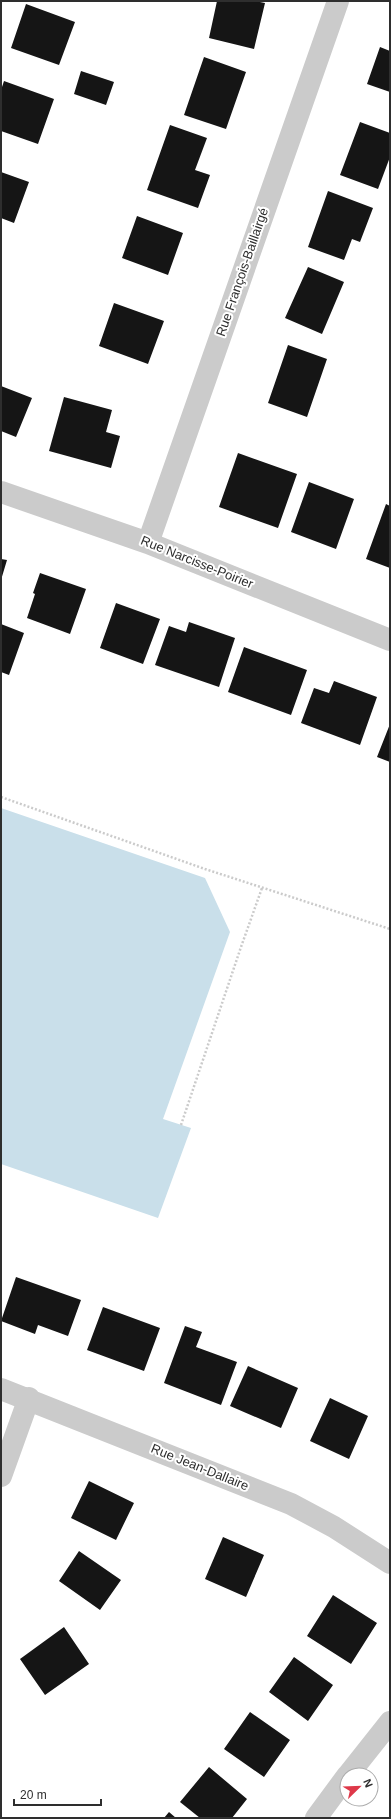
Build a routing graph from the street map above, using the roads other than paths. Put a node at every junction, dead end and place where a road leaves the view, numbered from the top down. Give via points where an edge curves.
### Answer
1 (338, 1) edge
2 (1, 492) edge
3 (148, 543) junction
4 (390, 640) edge
5 (1, 1389) edge
6 (29, 1398) junction
7 (1, 1476) edge
8 (390, 1563) edge
9 (390, 1722) edge
10 (354, 1767) edge
11 (339, 1787) edge
12 (316, 1818) edge

1 - 3 street, Rue François-Baillairgé
2 - 3 street, Rue Narcisse-Poirier
3 - 4 street, Rue Narcisse-Poirier
5 - 6 street, Rue Jean-Dallaire
6 - 7 street
6 - 8 street, Rue Jean-Dallaire via 291,1504 334,1527
9 - 10 street
11 - 12 street

